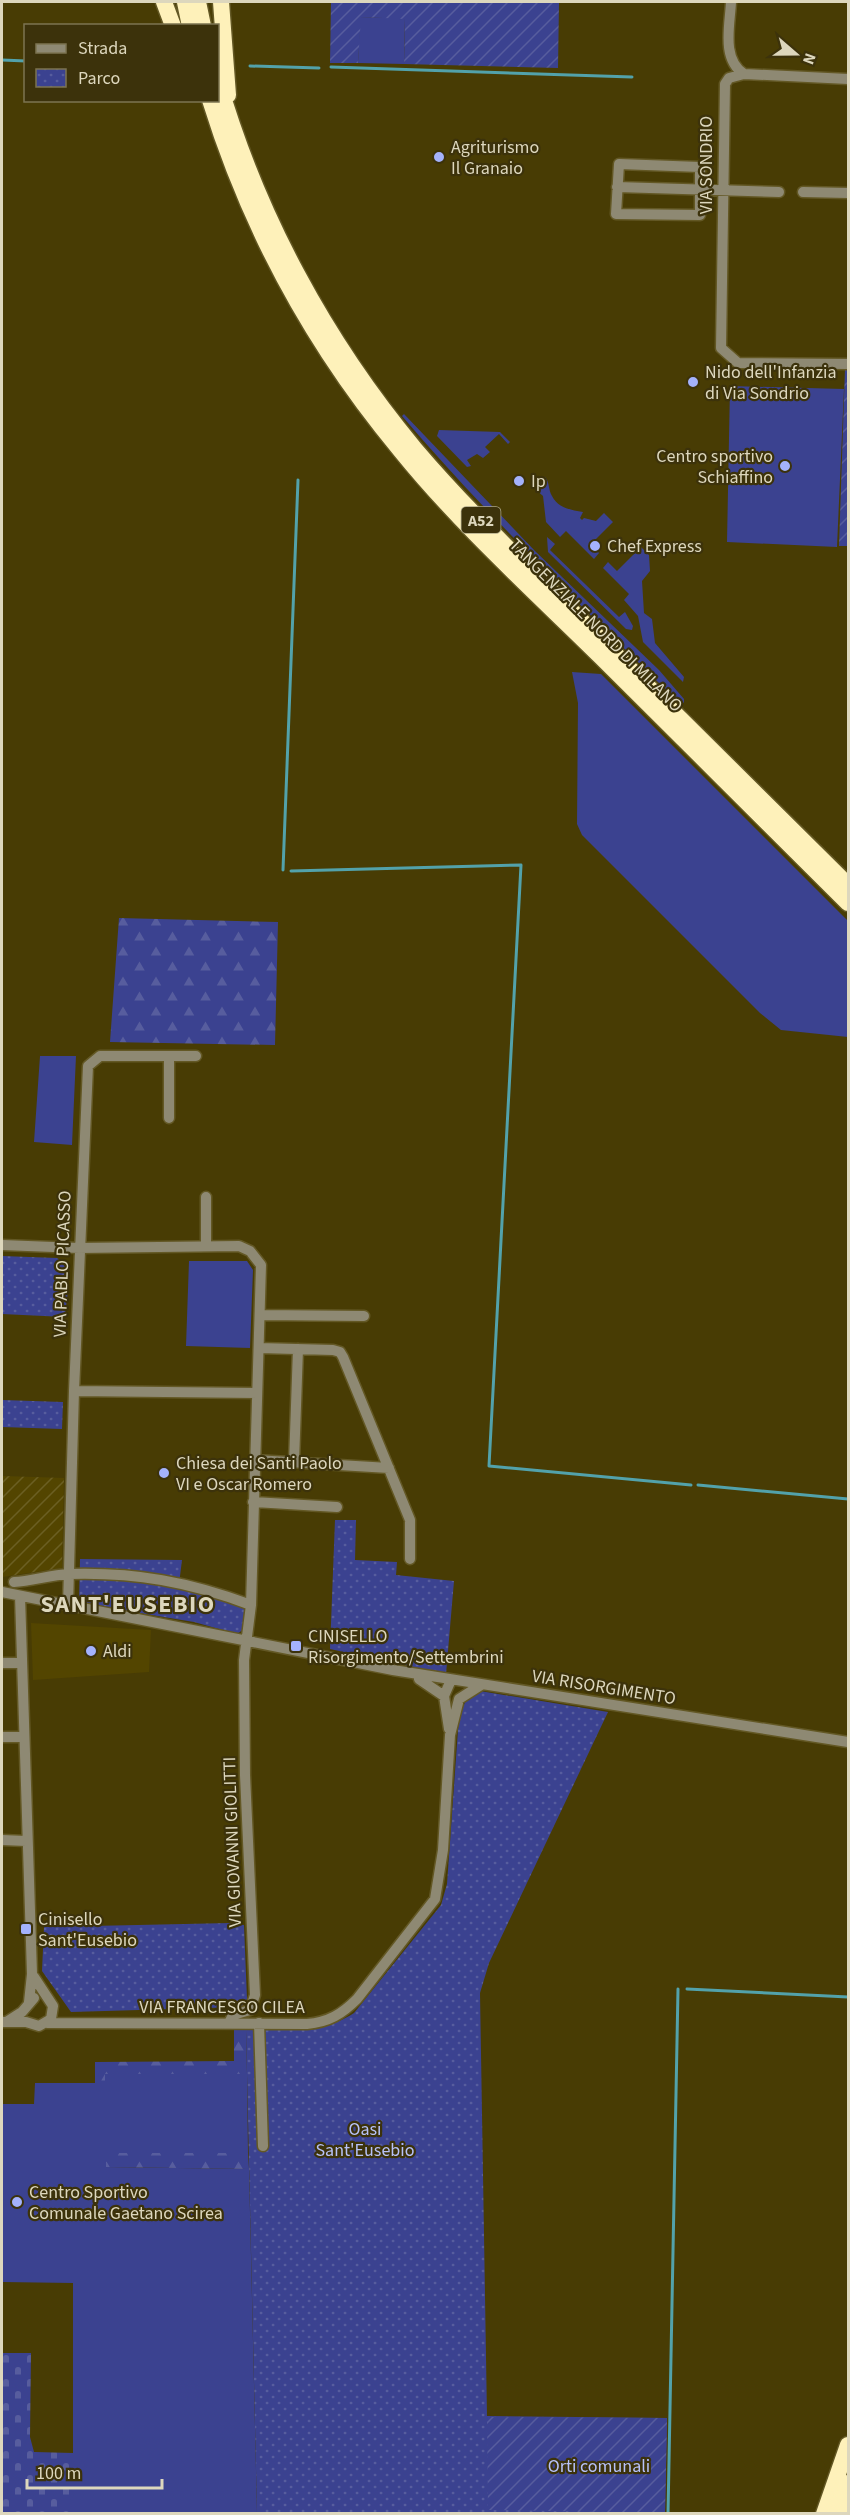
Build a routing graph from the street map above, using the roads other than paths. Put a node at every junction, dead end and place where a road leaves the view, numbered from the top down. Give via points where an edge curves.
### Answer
1 (164, 2) edge
2 (185, 2) edge
3 (198, 2) edge
4 (221, 2) edge
5 (731, 2) edge
6 (172, 24) edge
7 (190, 24) edge
8 (203, 24) edge
9 (744, 74) junction
10 (849, 79) edge
11 (219, 86) edge
12 (202, 102) edge
13 (211, 102) edge
14 (225, 125) junction
15 (617, 187) junction
16 (700, 190) junction
17 (722, 191) junction
18 (779, 192) dead end
19 (802, 192) dead end
20 (849, 193) edge
21 (849, 364) edge
22 (849, 885) edge
23 (849, 903) edge
24 (196, 1056) dead end
25 (169, 1057) junction
26 (169, 1118) dead end
27 (206, 1197) dead end
28 (2, 1245) edge
29 (206, 1246) junction
30 (79, 1248) junction
31 (260, 1315) junction
32 (364, 1316) dead end
33 (259, 1348) junction
34 (298, 1349) junction
35 (74, 1391) junction
36 (257, 1393) junction
37 (255, 1460) junction
38 (294, 1462) junction
39 (389, 1468) junction
40 (254, 1502) junction
41 (338, 1507) dead end
42 (410, 1559) dead end
43 (68, 1574) junction
44 (14, 1582) dead end
45 (2, 1592) edge
46 (20, 1596) junction
47 (251, 1605) junction
48 (68, 1606) junction
49 (247, 1643) junction
50 (2, 1663) edge
51 (21, 1663) junction
52 (405, 1672) junction
53 (453, 1681) junction
54 (481, 1685) junction
55 (444, 1696) junction
56 (459, 1699) junction
57 (450, 1735) junction
58 (2, 1737) edge
59 (23, 1737) junction
60 (849, 1742) edge
61 (2, 1840) edge
62 (26, 1841) junction
63 (32, 1974) junction
64 (46, 1999) junction
65 (27, 2005) junction
66 (54, 2010) junction
67 (3, 2022) edge
68 (75, 2022) junction
69 (31, 2023) junction
70 (47, 2023) junction
71 (229, 2023) junction
72 (259, 2023) junction
73 (263, 2146) dead end
74 (849, 2445) edge
75 (849, 2482) edge
76 (824, 2514) edge
77 (837, 2514) edge

1 - 6 highway
2 - 7 highway
3 - 8 highway
4 - 14 highway, A52
5 - 9 street via 730,58
9 - 10 street
9 - 17 street, VIA SONDRIO via 729,78 723,90
11 - 14 highway, TANGENZIALE NORD DI MILANO / A52
12 - 14 highway, A52 via 204,109
13 - 14 highway, TANGENZIALE NORD DI MILANO / A52
14 - 22 highway, TANGENZIALE NORD DI MILANO / A52 via 304,288 346,356 405,436 480,519
14 - 23 highway, TANGENZIALE NORD DI MILANO / A52 via 250,208 291,291 340,370 388,436 479,536
15 - 16 street
15 - 16 street via 619,164 700,167
15 - 16 street via 616,214 700,215
16 - 17 street
17 - 18 street
17 - 21 street, VIA SONDRIO via 721,348 735,362
19 - 20 street
24 - 25 street, VIA PABLO PICASSO
25 - 26 street
25 - 30 street, VIA PABLO PICASSO via 100,1056 88,1066
27 - 29 street
28 - 30 street
29 - 30 street
29 - 31 street via 238,1246 255,1256 261,1265
30 - 35 street, VIA PABLO PICASSO
31 - 32 street
31 - 33 street
33 - 34 street
33 - 36 street
34 - 38 street
34 - 39 street via 340,1352
35 - 36 street
35 - 43 street, VIA PABLO PICASSO
36 - 37 street
37 - 38 street
37 - 40 street
38 - 39 street
39 - 42 street via 412,1525
40 - 41 street
40 - 47 street
43 - 44 street
43 - 47 street via 164,1578
43 - 48 street, VIA PABLO PICASSO
45 - 46 street, VIA RISORGIMENTO
46 - 48 street, VIA RISORGIMENTO
46 - 51 street
47 - 49 street
48 - 49 street, VIA RISORGIMENTO
49 - 52 street, VIA RISORGIMENTO
49 - 71 street, VIA GIOVANNI GIOLITTI via 245,1776 255,2002 245,2014 233,2015
50 - 51 street
51 - 59 street
52 - 53 street, VIA RISORGIMENTO
52 - 55 street
53 - 54 street, VIA RISORGIMENTO
53 - 55 street
53 - 56 street, VIA FRANCESCO CILEA
54 - 56 street
54 - 60 street, VIA RISORGIMENTO
55 - 57 street, VIA FRANCESCO CILEA
56 - 57 street, VIA FRANCESCO CILEA
57 - 72 street, VIA FRANCESCO CILEA via 439,1882 430,1908 342,2013 307,2025
58 - 59 street
59 - 62 street
61 - 62 street
62 - 63 street
63 - 64 street
63 - 65 street
64 - 65 street via 34,1998
64 - 66 street
65 - 67 street via 16,2017
65 - 69 street via 26,2017
66 - 68 street, VIA FRANCESCO CILEA
66 - 70 street
67 - 69 street
68 - 70 street, VIA FRANCESCO CILEA
68 - 71 street, VIA FRANCESCO CILEA
69 - 70 street
71 - 72 street, VIA FRANCESCO CILEA
72 - 73 street
74 - 76 highway
75 - 77 highway

